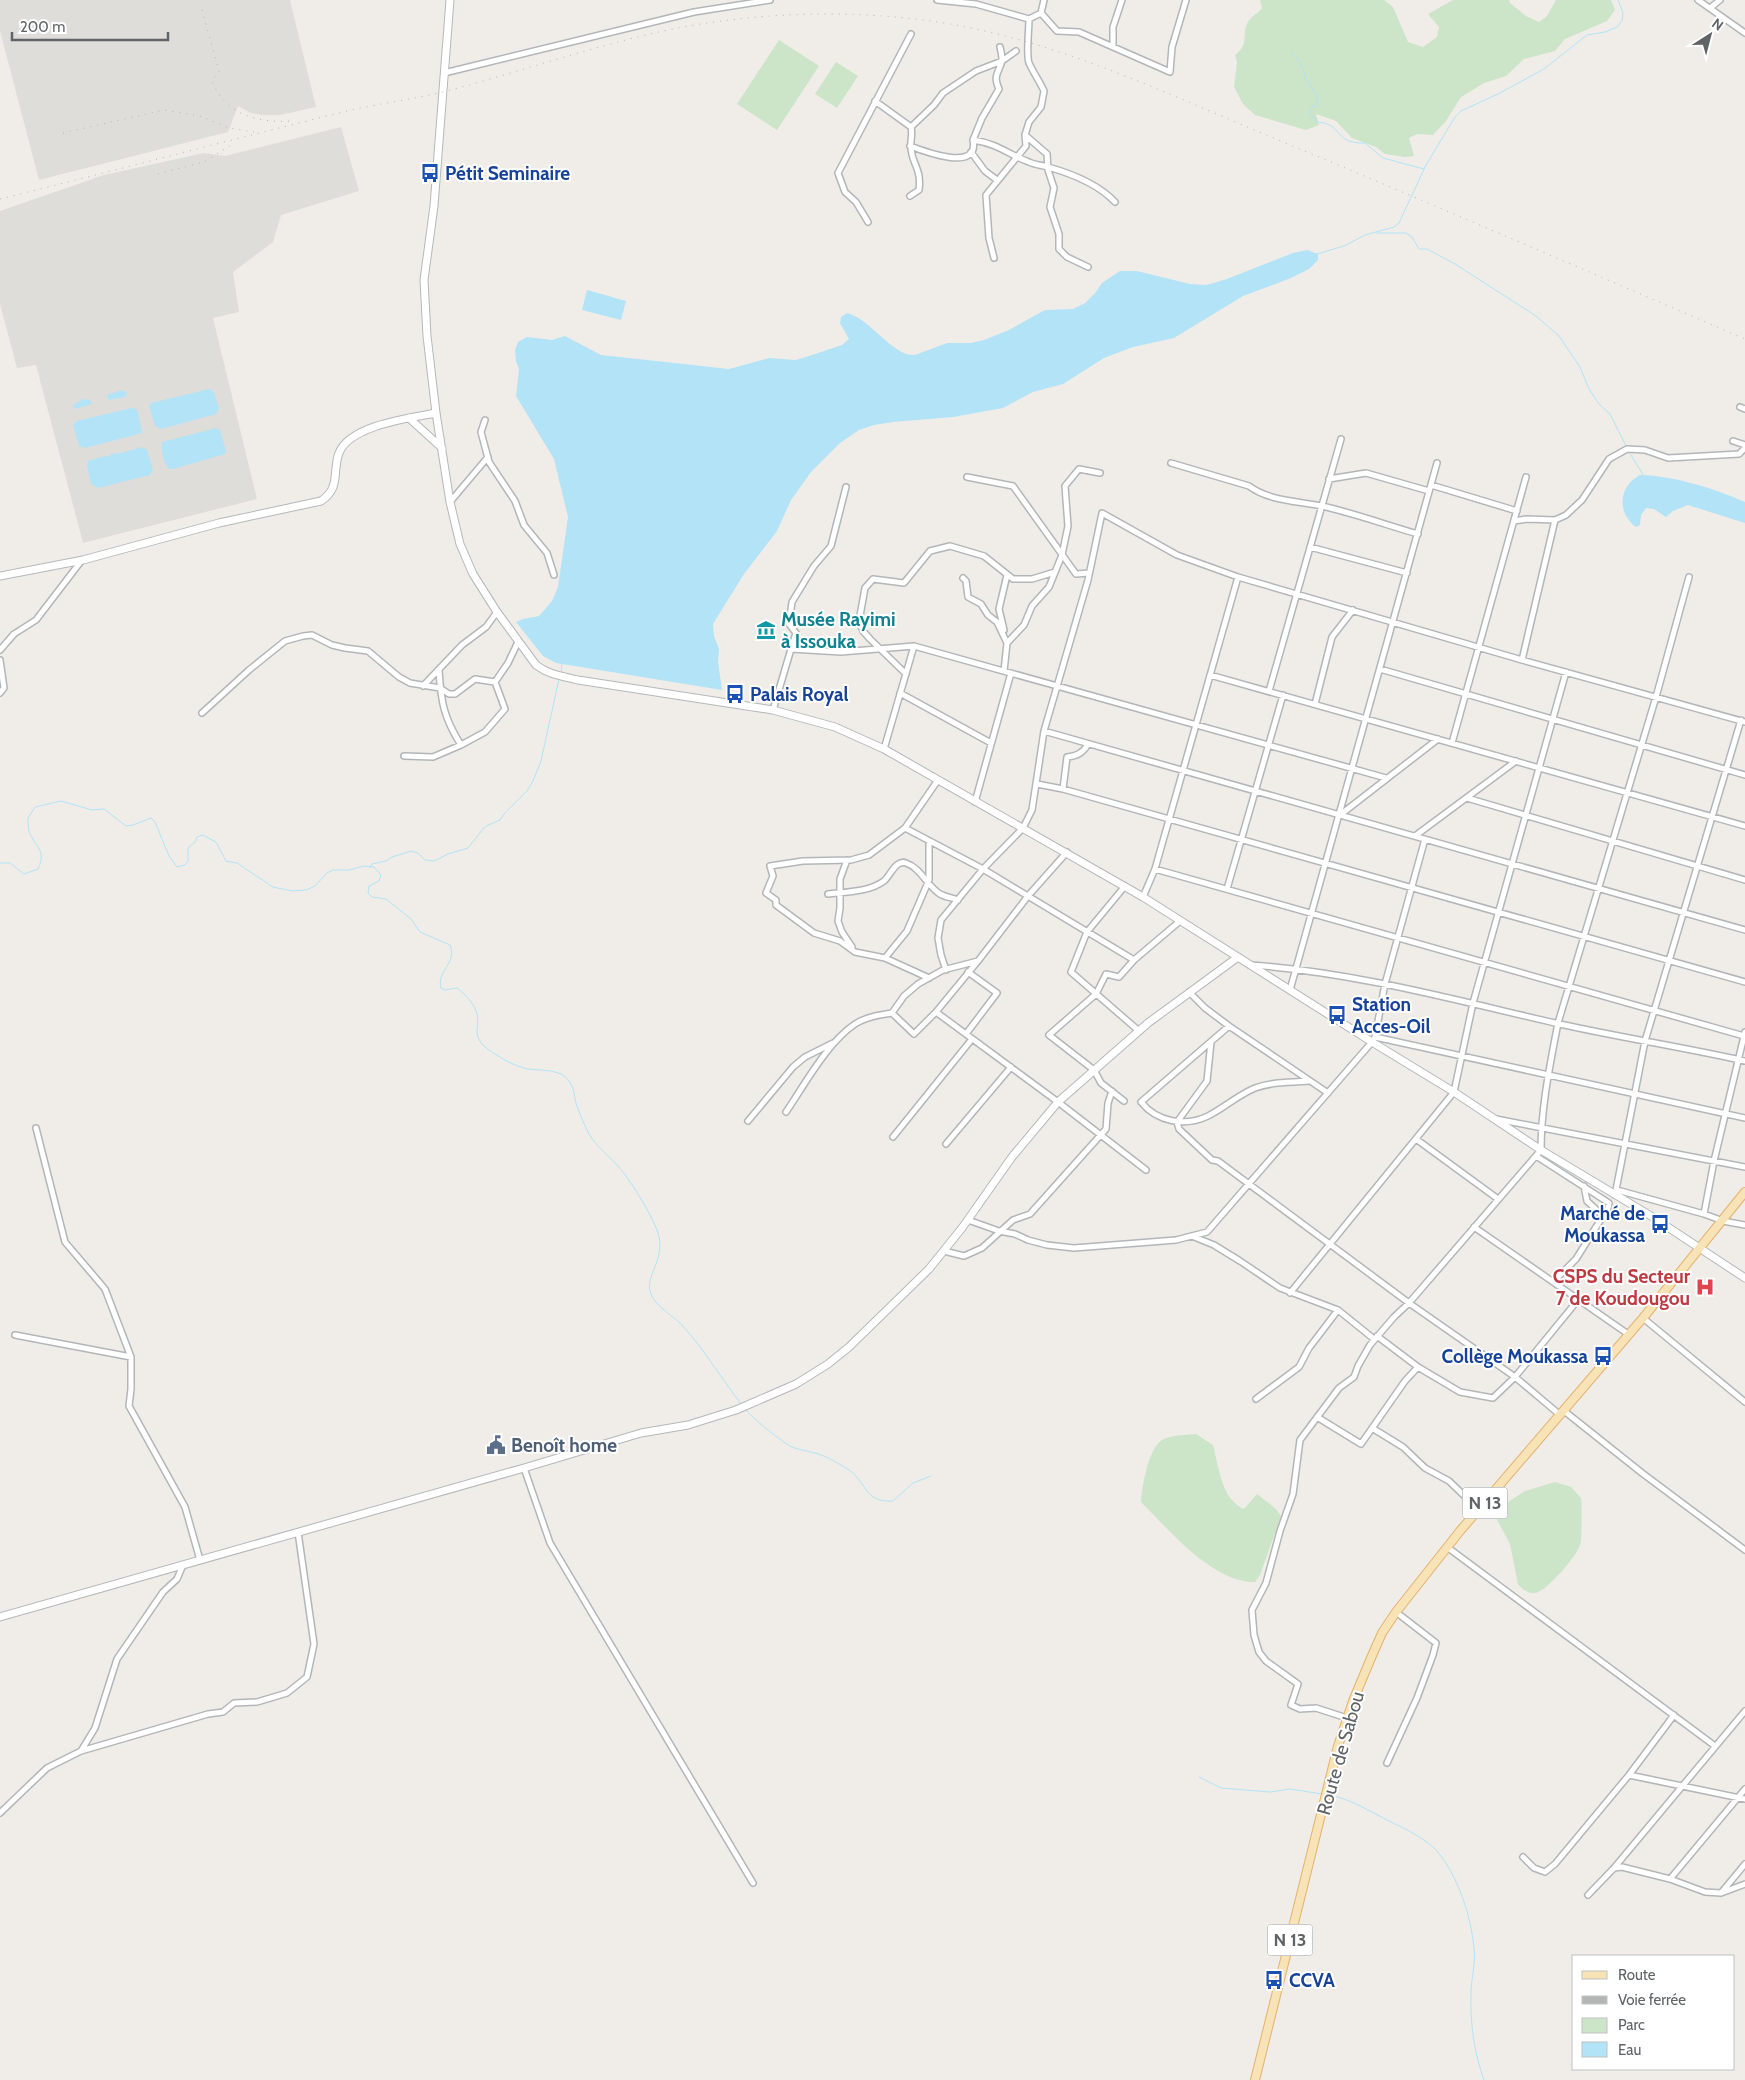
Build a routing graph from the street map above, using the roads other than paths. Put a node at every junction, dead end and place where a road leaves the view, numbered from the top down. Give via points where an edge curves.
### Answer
1 (450, 0) edge
2 (770, 0) edge
3 (937, 0) edge
4 (1044, 0) edge
5 (1122, 0) edge
6 (1186, 0) edge
7 (1698, 0) edge
8 (1720, 0) edge
9 (1710, 8) junction
10 (1041, 13) junction
11 (1029, 19) junction
12 (1745, 33) edge
13 (911, 34) dead end
14 (1000, 47) dead end
15 (1114, 47) junction
16 (1016, 51) dead end
17 (1002, 61) junction
18 (444, 73) junction
19 (875, 102) junction
20 (911, 127) junction
21 (1025, 135) junction
22 (973, 140) junction
23 (910, 146) junction
24 (971, 152) junction
25 (1016, 155) junction
26 (1048, 167) junction
27 (997, 180) junction
28 (910, 196) dead end
29 (1115, 202) dead end
30 (868, 222) dead end
31 (994, 258) dead end
32 (1088, 267) dead end
33 (436, 413) junction
34 (409, 418) junction
35 (485, 420) dead end
36 (1341, 439) dead end
37 (1733, 441) dead end
38 (1745, 446) edge
39 (442, 448) junction
40 (488, 457) junction
41 (1171, 463) dead end
42 (1437, 463) dead end
43 (1100, 473) dead end
44 (967, 477) dead end
45 (1526, 478) dead end
46 (1330, 479) junction
47 (846, 486) dead end
48 (1430, 488) junction
49 (450, 502) junction
50 (1322, 506) junction
51 (1517, 511) junction
52 (1555, 520) junction
53 (1514, 521) junction
54 (1418, 534) junction
55 (1310, 547) junction
56 (1062, 555) junction
57 (82, 560) junction
58 (1055, 572) junction
59 (1089, 573) junction
60 (1407, 573) junction
61 (554, 575) dead end
62 (1007, 575) junction
63 (0, 576) edge
64 (1238, 577) junction
65 (1689, 577) dead end
66 (962, 578) dead end
67 (1297, 594) junction
68 (1353, 610) junction
69 (497, 612) junction
70 (1393, 622) junction
71 (518, 642) junction
72 (1007, 643) junction
73 (914, 646) junction
74 (1479, 647) junction
75 (791, 649) junction
76 (880, 649) junction
77 (0, 650) edge
78 (0, 660) edge
79 (1522, 660) junction
80 (1380, 669) junction
81 (439, 670) junction
82 (1004, 671) junction
83 (1566, 672) junction
84 (1011, 673) junction
85 (906, 674) junction
86 (1210, 675) junction
87 (495, 682) junction
88 (422, 686) junction
89 (1058, 686) junction
90 (440, 688) junction
91 (1269, 691) junction
92 (0, 693) edge
93 (900, 693) junction
94 (1466, 694) junction
95 (1283, 695) junction
96 (1656, 696) junction
97 (1315, 704) junction
98 (773, 710) junction
99 (202, 713) dead end
100 (1366, 719) junction
101 (1553, 719) junction
102 (1743, 721) edge
103 (1196, 725) junction
104 (1044, 731) junction
105 (1438, 739) junction
106 (991, 743) junction
107 (1452, 743) junction
108 (1088, 744) junction
109 (1268, 745) junction
110 (1642, 745) junction
111 (461, 746) junction
112 (884, 749) junction
113 (404, 756) dead end
114 (1516, 761) junction
115 (1539, 768) junction
116 (1352, 769) junction
117 (1726, 769) junction
118 (1183, 771) junction
119 (1745, 775) edge
120 (1386, 778) junction
121 (938, 780) junction
122 (1037, 784) junction
123 (1062, 789) junction
124 (1255, 791) junction
125 (1628, 793) junction
126 (1467, 798) junction
127 (976, 802) junction
128 (1340, 815) junction
129 (1526, 815) junction
130 (1712, 817) junction
131 (1169, 820) junction
132 (1745, 826) edge
133 (905, 828) junction
134 (1023, 828) junction
135 (1415, 836) junction
136 (1425, 839) junction
137 (1241, 840) junction
138 (929, 841) junction
139 (1613, 841) junction
140 (1067, 852) junction
141 (846, 860) junction
142 (1326, 864) junction
143 (1512, 864) junction
144 (1697, 866) junction
145 (983, 869) junction
146 (1155, 869) junction
147 (1745, 880) edge
148 (928, 883) junction
149 (1125, 886) junction
150 (1412, 888) junction
151 (1599, 888) junction
152 (1227, 889) junction
153 (840, 893) junction
154 (828, 894) dead end
155 (1028, 896) junction
156 (1143, 897) junction
157 (958, 900) junction
158 (1498, 912) junction
159 (1683, 912) junction
160 (1312, 914) junction
161 (1180, 921) junction
162 (1745, 930) edge
163 (1087, 932) junction
164 (1584, 937) junction
165 (1398, 938) junction
166 (856, 952) junction
167 (1238, 957) junction
168 (884, 958) junction
169 (1134, 960) junction
170 (1668, 960) junction
171 (978, 961) junction
172 (1484, 962) junction
173 (1250, 964) junction
174 (1297, 968) junction
175 (946, 970) junction
176 (968, 972) junction
177 (929, 978) junction
178 (1745, 982) edge
179 (1385, 984) junction
180 (1569, 986) junction
181 (1290, 990) junction
182 (1189, 992) junction
183 (1096, 994) junction
184 (1473, 1003) junction
185 (1654, 1010) junction
186 (936, 1012) junction
187 (892, 1013) junction
188 (1558, 1023) junction
189 (1229, 1026) junction
190 (1139, 1031) junction
191 (966, 1034) junction
192 (1744, 1034) edge
193 (972, 1038) junction
194 (1373, 1040) junction
195 (1645, 1041) junction
196 (1211, 1042) junction
197 (834, 1043) junction
198 (1462, 1057) junction
199 (1738, 1059) junction
200 (1745, 1060) edge
201 (1011, 1067) junction
202 (1094, 1070) junction
203 (1548, 1076) junction
204 (1309, 1081) junction
205 (1112, 1091) junction
206 (1454, 1092) junction
207 (1328, 1094) junction
208 (1635, 1095) junction
209 (1124, 1101) dead end
210 (1058, 1102) junction
211 (786, 1112) dead end
212 (1725, 1113) junction
213 (1493, 1118) junction
214 (1745, 1118) edge
215 (748, 1121) dead end
216 (1177, 1122) junction
217 (36, 1128) dead end
218 (1541, 1128) junction
219 (1102, 1135) junction
220 (893, 1137) dead end
221 (1416, 1139) junction
222 (946, 1144) dead end
223 (1626, 1144) junction
224 (1539, 1153) junction
225 (1714, 1161) junction
226 (1745, 1167) edge
227 (1146, 1170) dead end
228 (1249, 1184) junction
229 (1584, 1186) junction
230 (1745, 1192) edge
231 (1616, 1193) junction
232 (1498, 1199) junction
233 (1704, 1214) junction
234 (1603, 1216) junction
235 (968, 1220) junction
236 (1723, 1221) junction
237 (1745, 1225) edge
238 (1474, 1227) junction
239 (999, 1231) junction
240 (1191, 1236) junction
241 (1329, 1244) junction
242 (1700, 1248) junction
243 (944, 1251) junction
244 (1745, 1278) edge
245 (1553, 1282) junction
246 (1290, 1293) junction
247 (1578, 1300) junction
248 (1409, 1303) junction
249 (1338, 1310) junction
250 (1643, 1318) junction
251 (1628, 1334) junction
252 (15, 1335) dead end
253 (1376, 1338) junction
254 (131, 1357) junction
255 (1418, 1367) junction
256 (1515, 1377) junction
257 (1256, 1400) dead end
258 (1745, 1402) edge
259 (1561, 1412) junction
260 (1317, 1417) junction
261 (1372, 1428) junction
262 (524, 1468) junction
263 (1479, 1510) junction
264 (298, 1532) junction
265 (1447, 1546) junction
266 (1745, 1550) edge
267 (200, 1560) junction
268 (183, 1565) junction
269 (1396, 1612) junction
270 (0, 1617) edge
271 (1745, 1711) edge
272 (1674, 1715) junction
273 (1347, 1718) junction
274 (1715, 1746) junction
275 (81, 1751) junction
276 (1387, 1763) dead end
277 (1629, 1776) junction
278 (1683, 1786) junction
279 (1745, 1789) edge
280 (1738, 1797) junction
281 (1745, 1799) edge
282 (0, 1813) edge
283 (1523, 1857) dead end
284 (1745, 1864) edge
285 (1614, 1868) junction
286 (1670, 1879) junction
287 (753, 1883) dead end
288 (1745, 1884) edge
289 (1721, 1893) junction
290 (1588, 1895) dead end
291 (1255, 2080) edge

1 - 18 street
2 - 18 street via 694,12
3 - 11 street via 976,4
4 - 10 street
5 - 15 street via 1113,27
6 - 15 street via 1172,47 1170,72
7 - 9 street
8 - 9 street
9 - 12 street
10 - 11 street
10 - 15 street via 1057,31 1079,32
11 - 21 street via 1029,62 1044,91 1041,107 1029,122
13 - 19 street
14 - 17 street
16 - 17 street
17 - 20 street via 976,71 943,92
17 - 22 street via 997,71 999,88
18 - 33 street via 434,206 424,280 426,336
19 - 20 street
19 - 30 street via 838,173 845,192 856,202
20 - 23 street via 913,138
21 - 25 street via 1026,146
21 - 26 street via 1047,154
22 - 24 street
22 - 25 street via 990,143
23 - 24 street via 947,157 963,158
23 - 28 street via 919,169 920,184 919,190
24 - 27 street via 985,171
25 - 26 street
25 - 27 street
26 - 29 street via 1092,183
26 - 32 street via 1054,188 1050,206 1059,234 1059,249 1067,257
27 - 31 street via 986,195 988,238
33 - 34 street
33 - 39 street
34 - 39 street
34 - 57 street via 357,434 344,443 339,453 334,485 330,495 321,501 219,523
35 - 40 street via 480,432
36 - 46 street
37 - 38 street
38 - 52 street via 1739,454 1668,458 1645,450 1624,451 1609,459 1582,500 1566,515
39 - 49 street
40 - 49 street
40 - 61 street via 515,500 524,525 547,553
41 - 50 street via 1248,486 1256,492 1295,503
42 - 48 street
43 - 56 street via 1079,468 1066,486 1068,526
44 - 56 street via 1013,486
45 - 51 street
46 - 48 street via 1366,473
46 - 50 street
47 - 75 street via 831,546 814,566 792,602 789,624 796,633
48 - 51 street
48 - 54 street
49 - 69 street via 468,563
50 - 54 street
50 - 55 street
51 - 53 street
52 - 53 street
52 - 79 street
53 - 74 street
54 - 60 street
55 - 60 street
55 - 67 street
56 - 58 street
56 - 59 street via 1076,574
57 - 63 street
57 - 77 street via 36,620 14,634
58 - 62 street via 1032,579 1013,579
58 - 72 street via 1049,587 1032,606 1024,625
59 - 64 street via 1102,514 1177,555
59 - 89 street
60 - 70 street
62 - 72 street via 999,610
62 - 76 street via 984,556 950,546 930,551 904,583 873,579 865,588 859,621 863,631
64 - 67 street
64 - 86 street
65 - 96 street
66 - 72 street via 966,581 968,597 981,604 997,622
67 - 68 street
67 - 91 street
68 - 70 street
68 - 97 street via 1332,637
69 - 71 street
69 - 81 street via 486,627 462,645
70 - 74 street
70 - 80 street
71 - 87 street
71 - 98 street via 536,665 554,674
72 - 82 street
73 - 76 street
73 - 82 street
73 - 85 street
74 - 79 street
74 - 94 street
75 - 76 street via 841,652
75 - 98 street
76 - 85 street
78 - 92 street via 4,688
79 - 83 street
80 - 94 street
80 - 100 street
81 - 88 street
81 - 90 street
82 - 84 street
83 - 96 street
83 - 101 street
84 - 89 street
84 - 106 street
85 - 93 street
86 - 91 street
86 - 103 street
87 - 90 street via 475,679 455,694
87 - 111 street via 505,709 485,732
88 - 90 street
88 - 99 street via 399,677 368,651 345,648 312,635 303,636 285,641
89 - 103 street
89 - 104 street
90 - 111 street via 448,725
91 - 95 street
93 - 106 street
93 - 112 street
94 - 101 street
94 - 107 street
95 - 97 street
95 - 109 street
96 - 102 street
96 - 110 street
97 - 100 street
98 - 112 street via 835,727
100 - 105 street
100 - 116 street
101 - 110 street
101 - 115 street
102 - 117 street
103 - 109 street
103 - 118 street
104 - 108 street
104 - 122 street
105 - 107 street
105 - 120 street
106 - 127 street
107 - 114 street
108 - 118 street
108 - 123 street via 1078,756 1067,757
109 - 116 street
109 - 124 street
110 - 117 street
110 - 125 street
111 - 113 street via 433,757
112 - 121 street
114 - 115 street
114 - 126 street
115 - 125 street
115 - 129 street
116 - 120 street
116 - 128 street
117 - 119 street
117 - 130 street
118 - 124 street
118 - 131 street
120 - 128 street
121 - 127 street
121 - 133 street
122 - 123 street
122 - 134 street via 1032,810
123 - 131 street
124 - 128 street
124 - 137 street
125 - 130 street
125 - 139 street
126 - 129 street
126 - 135 street
127 - 134 street
128 - 135 street
128 - 142 street
129 - 139 street
129 - 143 street
130 - 132 street
130 - 144 street
131 - 137 street
131 - 146 street
133 - 138 street
133 - 141 street via 869,855
134 - 140 street
134 - 145 street
135 - 136 street
136 - 143 street
136 - 150 street
137 - 142 street
137 - 152 street
138 - 145 street
138 - 148 street
139 - 144 street
139 - 151 street
140 - 149 street
140 - 155 street
141 - 153 street via 840,879
141 - 166 street via 770,866 773,876 766,893 776,900 776,905 814,933 840,941
142 - 150 street
142 - 160 street
143 - 151 street
143 - 158 street
144 - 147 street
144 - 159 street
145 - 155 street
145 - 157 street
146 - 152 street
146 - 156 street
148 - 153 street via 918,870 902,862 885,881
148 - 157 street via 940,894
148 - 168 street via 907,931
149 - 156 street
149 - 163 street
150 - 158 street
150 - 165 street
151 - 159 street
151 - 164 street
152 - 160 street
153 - 154 street
153 - 166 street via 838,921
155 - 163 street
155 - 171 street
156 - 161 street
157 - 175 street via 940,920 940,955
158 - 164 street
158 - 172 street
159 - 162 street
159 - 170 street
160 - 165 street
160 - 174 street
161 - 167 street
161 - 169 street
163 - 169 street
163 - 183 street via 1071,972
164 - 170 street
164 - 180 street
165 - 172 street
165 - 179 street
166 - 168 street
167 - 173 street
167 - 182 street
168 - 177 street
169 - 183 street via 1120,977 1106,974
170 - 178 street
170 - 185 street
171 - 175 street
171 - 176 street
172 - 180 street
172 - 184 street
173 - 174 street
173 - 181 street
174 - 179 street
174 - 181 street
175 - 177 street
176 - 186 street
176 - 191 street via 997,993
177 - 187 street via 904,996
179 - 184 street
179 - 194 street
180 - 185 street
180 - 188 street
181 - 194 street
182 - 189 street
182 - 190 street
183 - 190 street
183 - 202 street via 1049,1035
184 - 188 street
184 - 198 street
185 - 192 street
185 - 195 street
186 - 187 street via 914,1034
186 - 191 street
187 - 197 street via 872,1016 855,1024
188 - 195 street
188 - 203 street
189 - 196 street
189 - 204 street
190 - 202 street
191 - 193 street
192 - 199 street
193 - 201 street
193 - 220 street
194 - 198 street
194 - 206 street
194 - 207 street
195 - 199 street
195 - 208 street
196 - 216 street via 1207,1081
196 - 216 street via 1141,1102 1162,1119
197 - 211 street
197 - 215 street via 805,1056
198 - 203 street
198 - 206 street
199 - 200 street
199 - 212 street
201 - 210 street
201 - 222 street
202 - 205 street
202 - 210 street
203 - 208 street
203 - 218 street
204 - 207 street
204 - 216 street via 1255,1088 1207,1116
205 - 209 street
205 - 219 street via 1106,1129
206 - 213 street
206 - 221 street
207 - 228 street
208 - 212 street
208 - 223 street
210 - 219 street
210 - 235 street via 1012,1157
212 - 214 street
212 - 225 street
213 - 218 street
213 - 224 street
216 - 228 street via 1179,1129 1205,1154
217 - 254 street via 65,1242 104,1289
218 - 223 street
218 - 224 street
219 - 227 street
219 - 239 street via 1030,1214 1013,1220
221 - 232 street
221 - 241 street
223 - 225 street
223 - 231 street
224 - 229 street
224 - 231 street
224 - 232 street
225 - 226 street
225 - 233 street
228 - 240 street via 1207,1232
228 - 241 street
229 - 234 street via 1587,1201
229 - 234 street via 1609,1202
230 - 236 main road, Route de Sabou / N 13
231 - 233 street
231 - 242 street
232 - 238 street
233 - 236 street
234 - 245 street via 1576,1259
235 - 239 street
235 - 243 street
236 - 237 street
236 - 242 main road, Route de Sabou / N 13
238 - 245 street
238 - 248 street
239 - 240 street via 1047,1245 1074,1248
239 - 243 street via 982,1248 964,1256
240 - 246 street via 1220,1249
241 - 246 street
241 - 248 street
242 - 244 street
242 - 250 main road, Route de Sabou / N 13
243 - 262 street via 879,1319 828,1364 796,1384 736,1410 688,1425 641,1433
245 - 247 street
246 - 249 street
247 - 251 street
247 - 256 street
248 - 253 street
248 - 256 street
249 - 253 street
249 - 257 street via 1299,1367
250 - 251 main road, Route de Sabou / N 13
250 - 258 street
251 - 259 main road, Route de Sabou / N 13
252 - 254 street
253 - 255 street
253 - 260 street via 1363,1355 1354,1377 1339,1388
254 - 267 street via 129,1406 185,1507
255 - 256 street via 1460,1392 1493,1398
255 - 261 street
256 - 259 street
259 - 263 main road, Route de Sabou / N 13
259 - 266 street
260 - 261 street via 1361,1444
260 - 273 street via 1300,1440 1293,1494 1266,1583 1252,1610 1254,1635 1266,1662 1298,1684 1291,1705 1300,1709 1316,1708
261 - 263 street via 1403,1447 1425,1468 1449,1481
262 - 264 street
262 - 287 street via 550,1543
263 - 265 main road, Route de Sabou / N 13
264 - 267 street
264 - 275 street via 314,1644 307,1677 287,1694 257,1702 234,1703 223,1712
265 - 269 main road, Route de Sabou / N 13
265 - 272 street
267 - 268 street
268 - 270 street
268 - 275 street via 177,1579 163,1592 117,1659 95,1728
269 - 273 main road, Route de Sabou / N 13 via 1378,1642
269 - 276 street via 1436,1643
271 - 274 street
272 - 274 street
272 - 277 street
273 - 291 main road, Route de Sabou / N 13
274 - 278 street
275 - 282 street via 47,1768
277 - 278 street
277 - 283 street via 1545,1872 1534,1868
278 - 280 street
278 - 285 street
279 - 280 street
280 - 281 street
280 - 286 street
284 - 289 street
285 - 286 street via 1622,1867
285 - 290 street
286 - 289 street via 1705,1892
288 - 289 street

